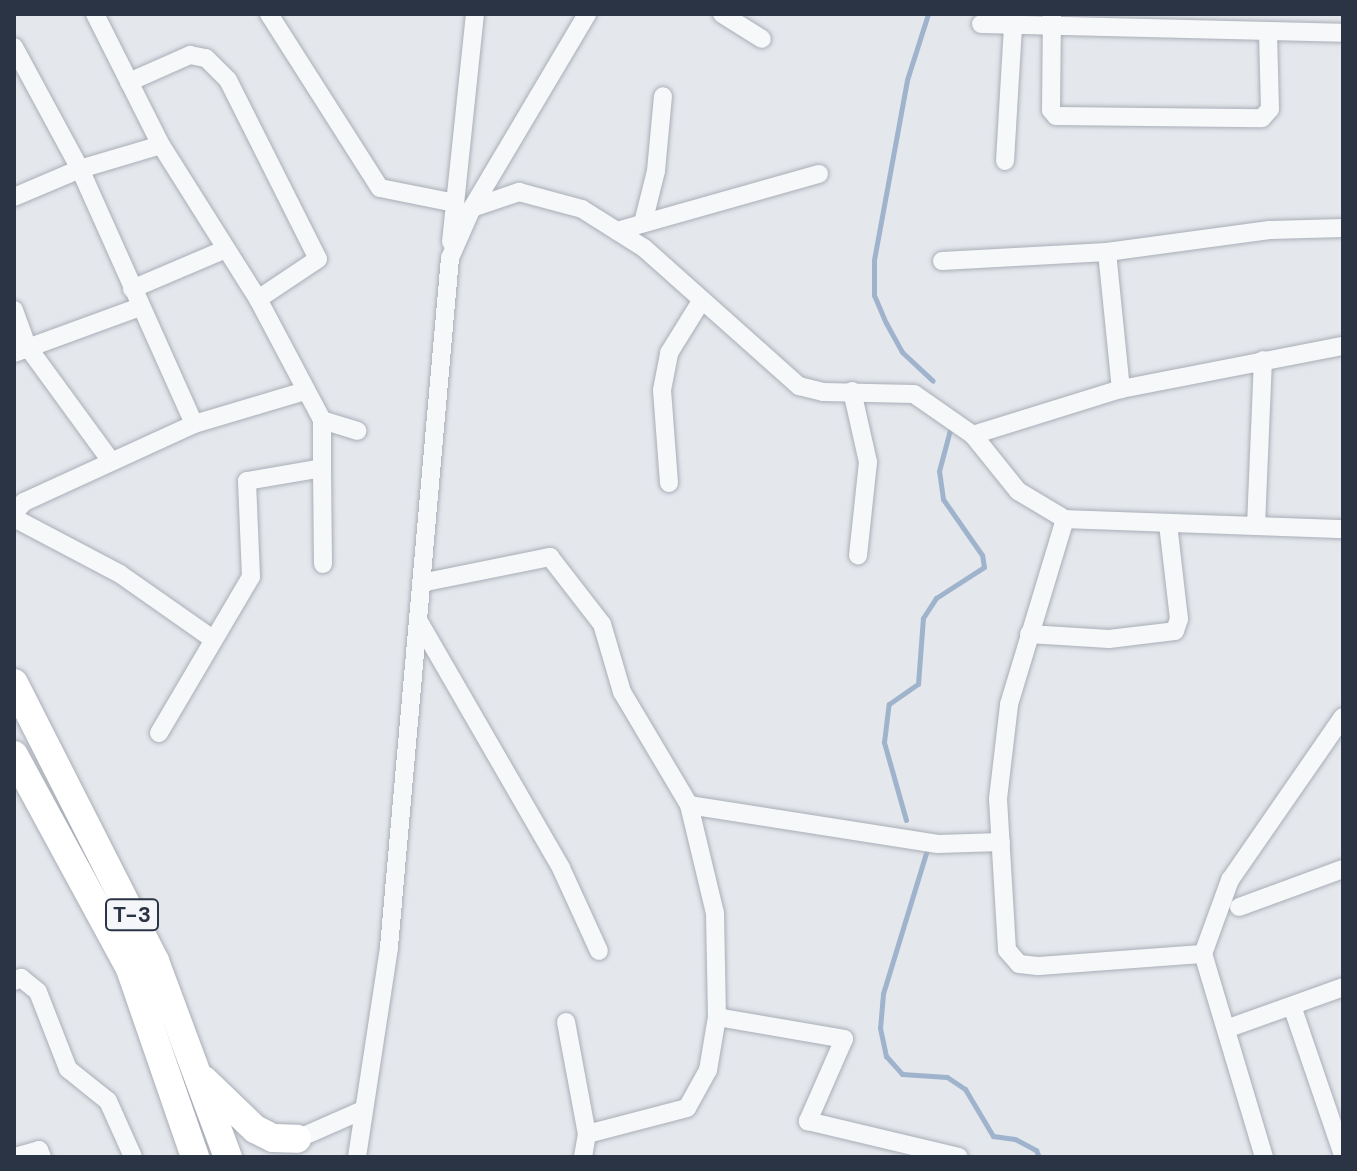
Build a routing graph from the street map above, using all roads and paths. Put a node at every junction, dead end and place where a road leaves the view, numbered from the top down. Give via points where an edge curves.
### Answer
1 (95, 14) edge
2 (269, 14) edge
3 (475, 14) edge
4 (587, 14) edge
5 (722, 14) edge
6 (1052, 21) edge
7 (981, 24) dead end
8 (1013, 26) junction
9 (1268, 32) junction
10 (1343, 33) edge
11 (762, 39) dead end
12 (14, 47) edge
13 (129, 82) junction
14 (663, 96) dead end
15 (161, 145) junction
16 (1005, 161) dead end
17 (80, 169) junction
18 (819, 174) dead end
19 (14, 197) edge
20 (463, 206) junction
21 (643, 223) junction
22 (1343, 228) edge
23 (617, 231) junction
24 (226, 249) junction
25 (1107, 252) junction
26 (942, 261) dead end
27 (132, 289) junction
28 (258, 299) junction
29 (700, 303) junction
30 (140, 307) junction
31 (14, 310) edge
32 (1343, 346) edge
33 (21, 350) edge
34 (1263, 360) junction
35 (1121, 389) junction
36 (305, 391) junction
37 (852, 391) junction
38 (322, 420) junction
39 (194, 424) junction
40 (357, 431) dead end
41 (973, 435) junction
42 (110, 460) junction
43 (322, 468) junction
44 (669, 483) dead end
45 (14, 516) edge
46 (1065, 519) junction
47 (1168, 524) junction
48 (1256, 526) junction
49 (1343, 529) edge
50 (858, 555) dead end
51 (323, 564) dead end
52 (421, 583) junction
53 (418, 620) junction
54 (1029, 634) junction
55 (213, 639) junction
56 (14, 683) edge
57 (1343, 717) edge
58 (159, 733) dead end
59 (14, 755) edge
60 (689, 805) junction
61 (1001, 842) junction
62 (1343, 869) edge
63 (1239, 907) dead end
64 (599, 951) dead end
65 (1203, 954) junction
66 (14, 981) edge
67 (1343, 987) edge
68 (1292, 1006) junction
69 (717, 1017) junction
70 (566, 1022) dead end
71 (1226, 1029) junction
72 (197, 1073) junction
73 (363, 1110) junction
74 (587, 1134) junction
75 (288, 1148) edge
76 (1343, 1155) edge
77 (15, 1157) edge
78 (42, 1157) edge
79 (133, 1157) edge
80 (195, 1157) edge
81 (228, 1157) edge
82 (357, 1157) edge
83 (583, 1157) edge
84 (959, 1157) edge
85 (1264, 1157) edge

1 - 13 street
2 - 20 street via 380,188
3 - 20 street
4 - 20 street
5 - 11 street
6 - 8 street
6 - 9 street
6 - 9 street via 1051,110 1056,116 1262,118 1270,109
7 - 8 street
8 - 16 street
9 - 10 street
12 - 17 street
13 - 15 street
13 - 28 street via 190,55 206,58 228,80 318,259
14 - 21 street via 656,171
15 - 17 street
15 - 24 street
17 - 19 street
17 - 27 street
18 - 21 street
20 - 23 street via 519,192 582,209
20 - 52 street via 450,258
21 - 23 street
22 - 25 street via 1270,230
23 - 29 street via 644,248
24 - 27 street
24 - 28 street
25 - 26 street
25 - 35 street
27 - 30 street
28 - 36 street
29 - 37 street via 799,386
29 - 44 street via 669,353 662,390
30 - 33 street
30 - 39 street
31 - 33 street
32 - 34 street
33 - 42 street
34 - 35 street
34 - 48 street
35 - 41 street
36 - 38 street
36 - 39 street
37 - 41 street via 914,394
37 - 50 street via 868,462
38 - 40 street
38 - 43 street
39 - 42 street
41 - 46 street via 1018,491
42 - 45 street via 24,502
43 - 51 street
43 - 55 street via 247,481 251,577
45 - 55 street via 120,574
46 - 47 street
46 - 54 street
47 - 48 street
47 - 54 street via 1179,619 1175,631 1109,639
48 - 49 street
52 - 53 street
52 - 60 street via 550,557 602,624 622,692
53 - 64 street via 561,868
53 - 73 street via 389,947
54 - 61 street via 1009,705 998,799
55 - 58 street
56 - 72 main road, T-3 via 155,961
57 - 65 street via 1230,880
59 - 80 main road, T-3 via 130,969
60 - 61 street via 938,844
60 - 69 street via 715,913
61 - 65 street via 1011,960 1038,966
62 - 63 street
65 - 71 street
66 - 79 street via 21,978 38,992 68,1069 108,1101
67 - 68 street
68 - 71 street
68 - 76 street
69 - 74 street via 708,1070 687,1108
69 - 84 street via 844,1039 808,1121
70 - 74 street
71 - 85 street
72 - 75 main road via 255,1129
72 - 81 main road, T-3
73 - 75 street
73 - 82 street
74 - 83 street
77 - 78 street via 39,1150

